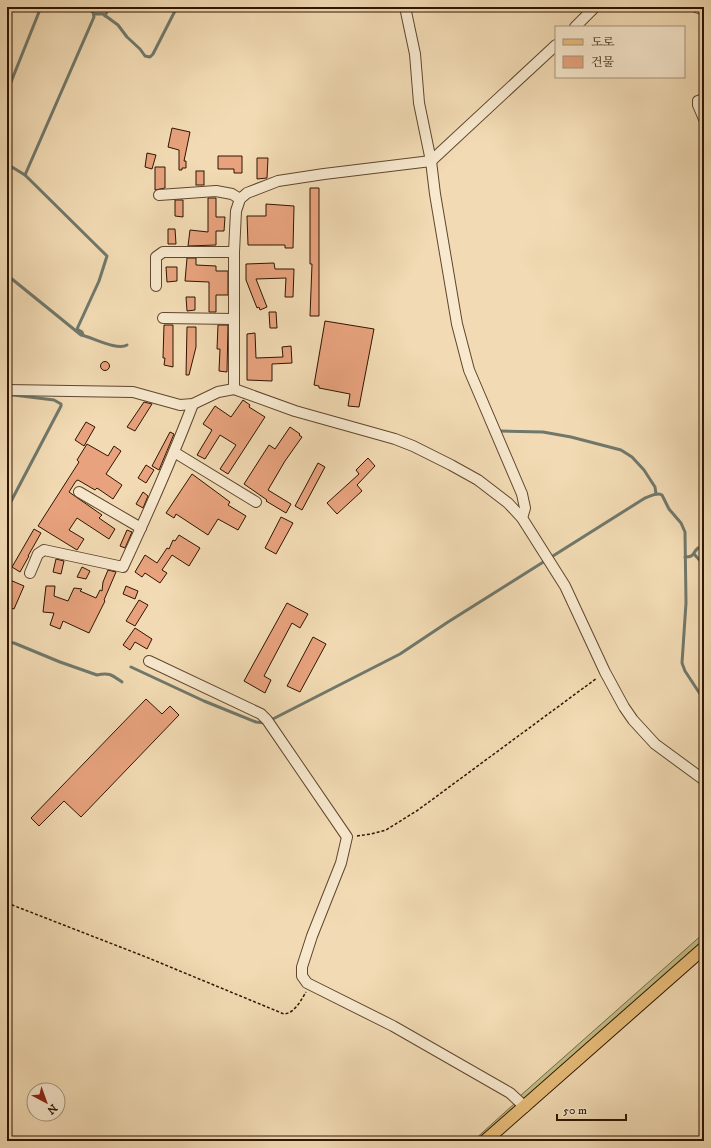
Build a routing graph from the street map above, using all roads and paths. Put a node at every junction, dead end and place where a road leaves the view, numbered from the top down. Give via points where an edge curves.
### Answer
1 (405, 7) edge
2 (595, 7) edge
3 (696, 7) edge
4 (704, 10) edge
5 (576, 26) edge
6 (555, 46) edge
7 (704, 99) edge
8 (704, 119) edge
9 (431, 162) junction
10 (159, 195) dead end
11 (240, 199) junction
12 (234, 252) junction
13 (156, 286) dead end
14 (163, 318) dead end
15 (234, 319) junction
16 (234, 389) junction
17 (7, 390) edge
18 (193, 404) junction
19 (174, 452) junction
20 (79, 492) dead end
21 (256, 502) dead end
22 (522, 518) junction
23 (141, 528) junction
24 (30, 573) dead end
25 (149, 661) dead end
26 (605, 672) junction
27 (704, 780) edge
28 (347, 837) junction
29 (7, 903) edge
30 (704, 948) edge
31 (310, 985) junction
32 (524, 1107) junction
33 (485, 1141) edge

1 - 9 street via 414,54 419,104
2 - 5 street
3 - 4 street
6 - 9 street
7 - 8 street via 698,102 698,105
9 - 11 street via 278,181 247,193
9 - 22 street via 456,324 472,377 522,494 525,508
10 - 11 street via 216,191 232,194
11 - 12 street via 236,211
12 - 13 street via 163,252 156,256
12 - 15 street
14 - 15 street
15 - 16 street
16 - 18 street via 218,392
16 - 22 street via 295,411 413,446 478,480 508,503
17 - 18 street via 133,392 180,405
18 - 19 street
19 - 21 street
19 - 23 street
20 - 23 street
22 - 26 street via 565,586
23 - 24 street via 123,567 44,550 38,554
25 - 28 street via 261,714
26 - 27 street via 624,708 644,734
26 - 28 path via 418,810 386,830
28 - 31 street via 341,864 302,966 302,976
29 - 31 path via 284,1014 298,1005
30 - 32 main road
31 - 32 street via 393,1026 510,1094
32 - 33 main road

